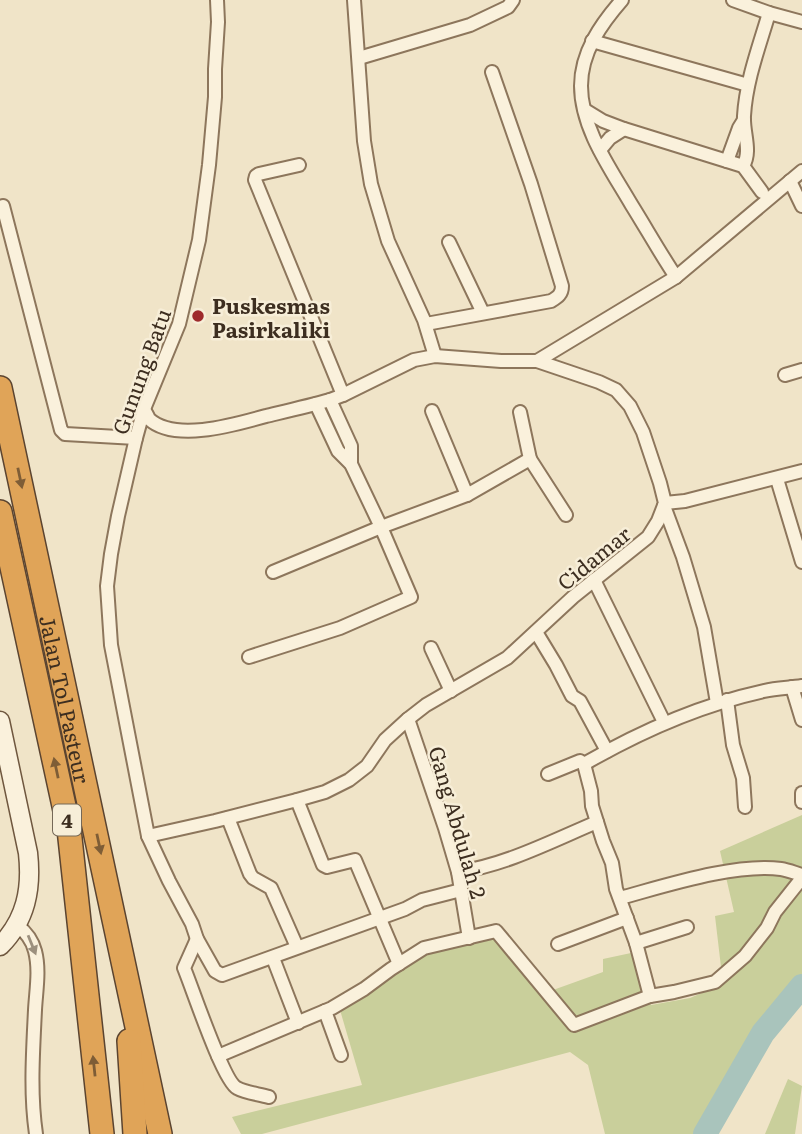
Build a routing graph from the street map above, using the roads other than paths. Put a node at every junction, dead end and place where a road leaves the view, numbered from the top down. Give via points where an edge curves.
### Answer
1 (217, 0) edge
2 (354, 0) edge
3 (513, 0) edge
4 (622, 0) edge
5 (733, 0) edge
6 (769, 13) junction
7 (802, 22) edge
8 (592, 41) junction
9 (359, 58) junction
10 (492, 72) dead end
11 (748, 85) junction
12 (585, 110) junction
13 (744, 119) junction
14 (624, 130) junction
15 (600, 150) junction
16 (727, 160) junction
17 (299, 165) dead end
18 (743, 166) junction
19 (802, 171) edge
20 (790, 181) junction
21 (762, 192) dead end
22 (3, 206) dead end
23 (802, 206) edge
24 (449, 242) dead end
25 (676, 277) junction
26 (482, 313) junction
27 (426, 324) junction
28 (435, 356) junction
29 (537, 361) junction
30 (802, 370) edge
31 (785, 375) dead end
32 (0, 388) edge
33 (343, 395) junction
34 (330, 400) junction
35 (316, 404) junction
36 (144, 409) junction
37 (432, 411) dead end
38 (520, 412) dead end
39 (136, 438) junction
40 (530, 459) junction
41 (351, 464) junction
42 (802, 471) edge
43 (776, 479) junction
44 (467, 495) junction
45 (664, 505) junction
46 (0, 512) edge
47 (566, 515) dead end
48 (381, 527) junction
49 (802, 562) edge
50 (273, 572) dead end
51 (594, 580) junction
52 (536, 632) junction
53 (431, 648) dead end
54 (249, 657) dead end
55 (797, 687) edge
56 (451, 691) junction
57 (722, 701) junction
58 (408, 719) junction
59 (802, 720) edge
60 (0, 721) edge
61 (664, 722) junction
62 (607, 751) junction
63 (584, 764) junction
64 (548, 774) dead end
65 (802, 793) edge
66 (297, 800) junction
67 (802, 803) edge
68 (745, 807) dead end
69 (228, 818) junction
70 (597, 822) junction
71 (148, 836) junction
72 (458, 872) junction
73 (802, 876) edge
74 (461, 890) junction
75 (620, 898) junction
76 (379, 918) junction
77 (627, 918) junction
78 (17, 925) junction
79 (687, 927) dead end
80 (469, 938) junction
81 (197, 939) junction
82 (636, 943) junction
83 (558, 944) dead end
84 (0, 946) edge
85 (297, 947) junction
86 (273, 958) junction
87 (124, 961) junction
88 (399, 964) junction
89 (650, 996) junction
90 (325, 1011) junction
91 (298, 1023) junction
92 (341, 1055) dead end
93 (218, 1056) junction
94 (269, 1097) dead end
95 (36, 1134) edge
96 (102, 1134) edge
97 (135, 1134) edge
98 (160, 1134) edge

1 - 36 street, Gunung Batu via 215,97 199,240 179,324
2 - 9 street
3 - 9 street via 508,7 470,25
4 - 8 street
5 - 6 street
6 - 7 street
6 - 11 street
8 - 11 street
8 - 12 street via 583,66
9 - 27 street via 371,184 388,241
10 - 26 street via 562,290 551,301
11 - 13 street
12 - 14 street
12 - 15 street
13 - 16 street
13 - 18 street via 748,153
14 - 15 street
14 - 16 street
15 - 25 street
16 - 18 street
17 - 33 street via 258,174 255,180
18 - 21 street
19 - 20 street
20 - 23 street
20 - 25 street
22 - 39 street via 62,432
24 - 26 street
25 - 29 street
26 - 27 street
27 - 28 street
28 - 29 street
28 - 33 street via 414,360
29 - 45 street via 616,390 643,432
30 - 31 street
32 -> 87 highway, Jalan Tol Pasteur / 4
33 - 34 street
34 - 35 street
34 - 41 street via 351,446
35 - 36 street via 198,430 159,424
35 - 41 street via 338,451
36 - 39 street, Gunung Batu
37 - 44 street
38 - 40 street
39 - 71 street, Gunung Batu via 107,586 111,645
40 - 44 street
40 - 47 street
41 - 48 street
42 - 43 street
43 - 45 street
43 - 49 street
44 - 48 street
45 - 51 street, Cidamar via 648,537
45 - 57 street via 704,626
96 -> 46 highway, Jalan Tol Pasteur / 4 via 69,829
48 - 50 street
48 - 54 street via 410,599 340,628
51 - 52 street, Cidamar
51 - 61 street
52 - 56 street, Cidamar via 507,658
52 - 62 street
53 - 56 street
55 - 57 street
55 - 59 street
56 - 58 street, Cidamar
57 - 61 street
57 - 68 street via 743,778
58 - 66 street, Cidamar via 356,776
58 - 72 street, Gang Abdulah 2
60 - 78 main road via 30,873 25,908
61 - 62 street
62 - 63 street
63 - 64 street via 580,761
63 - 70 street
65 - 67 street
66 - 69 street, Cidamar
66 - 76 street via 323,865 354,859
69 - 71 street, Cidamar
69 - 85 street via 250,874 271,888
70 - 72 street via 504,861
70 - 75 street
71 - 81 street, Gunung Batu
72 - 74 street, Gang Abdulah 2
73 - 75 street via 781,869 720,873
73 - 89 street via 745,956 715,982
74 - 76 street
74 - 80 street, Gang Abdulah 2
75 - 77 street
76 - 85 street
76 - 88 street
77 - 82 street
77 - 83 street
78 - 84 main road
78 -> 95 street via 26,932 36,954 31,1095
79 - 82 street
80 - 88 street via 424,948
80 - 89 street via 496,931 574,1026
81 - 86 street, Gunung Batu via 222,975
81 - 93 street via 184,968
82 - 89 street
85 - 86 street
86 - 91 street
87 - 97 highway
87 - 98 highway, Jalan Tol Pasteur / 4
88 - 90 street
90 - 91 street
90 - 92 street
91 - 93 street
93 - 94 street via 230,1083

